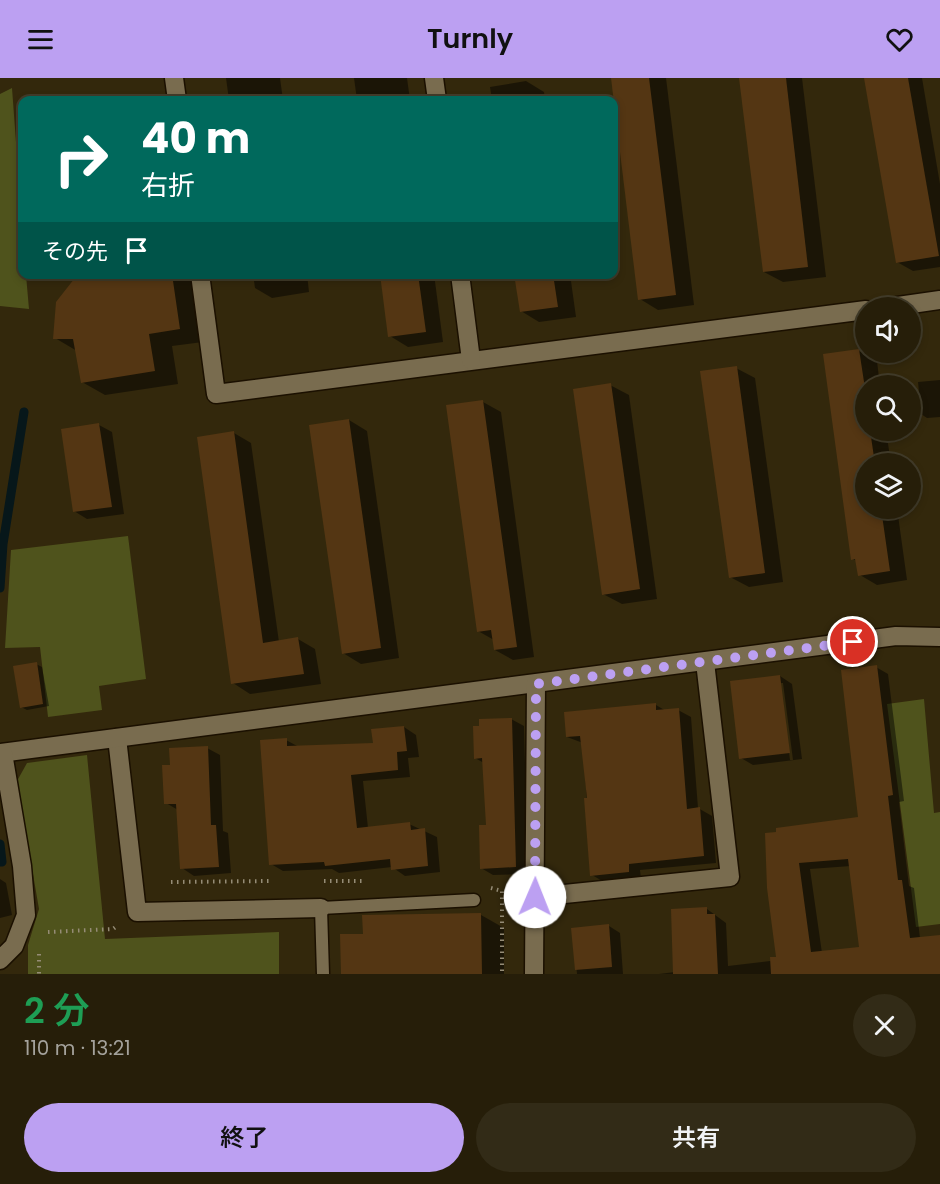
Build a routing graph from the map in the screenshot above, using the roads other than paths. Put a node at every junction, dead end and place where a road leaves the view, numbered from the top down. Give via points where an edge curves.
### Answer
1 (174, 78) edge
2 (434, 78) edge
3 (176, 96) edge
4 (436, 96) edge
5 (201, 279) edge
6 (461, 279) edge
7 (940, 300) edge
8 (921, 303) edge
9 (855, 311) edge
10 (471, 360) junction
11 (940, 638) edge
12 (705, 662) junction
13 (536, 684) junction
14 (117, 738) junction
15 (1, 753) edge
16 (535, 897) junction
17 (474, 900) dead end
18 (321, 908) junction
19 (0, 960) edge
20 (322, 974) edge
21 (534, 974) edge

1 - 3 street
2 - 4 street
5 - 10 street via 216,394
6 - 10 street
7 - 8 street
9 - 10 street
11 - 12 street via 896,636
12 - 13 street
12 - 16 street via 730,878
13 - 14 street
13 - 16 street
14 - 15 street
14 - 18 street via 137,912
15 - 19 street via 22,866 26,915 14,946
16 - 21 street
17 - 18 lane
18 - 20 lane

